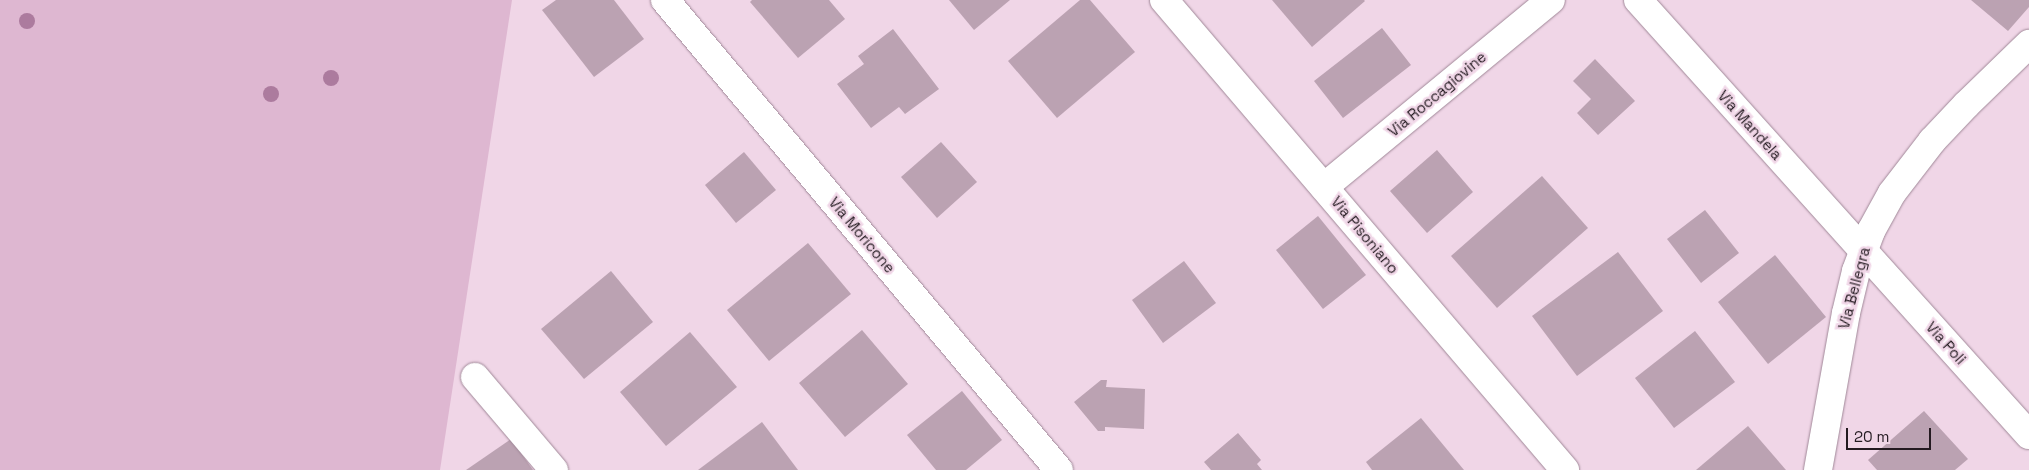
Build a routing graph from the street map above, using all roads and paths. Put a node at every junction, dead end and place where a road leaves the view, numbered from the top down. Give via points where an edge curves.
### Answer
1 (664, 0) edge
2 (1164, 0) edge
3 (1551, 0) edge
4 (1638, 0) edge
5 (2029, 44) edge
6 (1324, 187) junction
7 (1862, 250) junction
8 (475, 377) dead end
9 (2029, 435) edge
10 (554, 470) edge
11 (1059, 470) edge
12 (1565, 470) edge
13 (1818, 470) edge

1 - 11 street, Via Moricone
2 - 6 street, Via Pisoniano
3 - 6 street, Via Roccagiovine
4 - 7 street, Via Mandela
5 - 7 street, Via Bellegra via 1932,141 1892,193
6 - 12 street, Via Pisoniano
7 - 9 street, Via Poli
7 - 13 street, Via Bellegra via 1846,313
8 - 10 street

